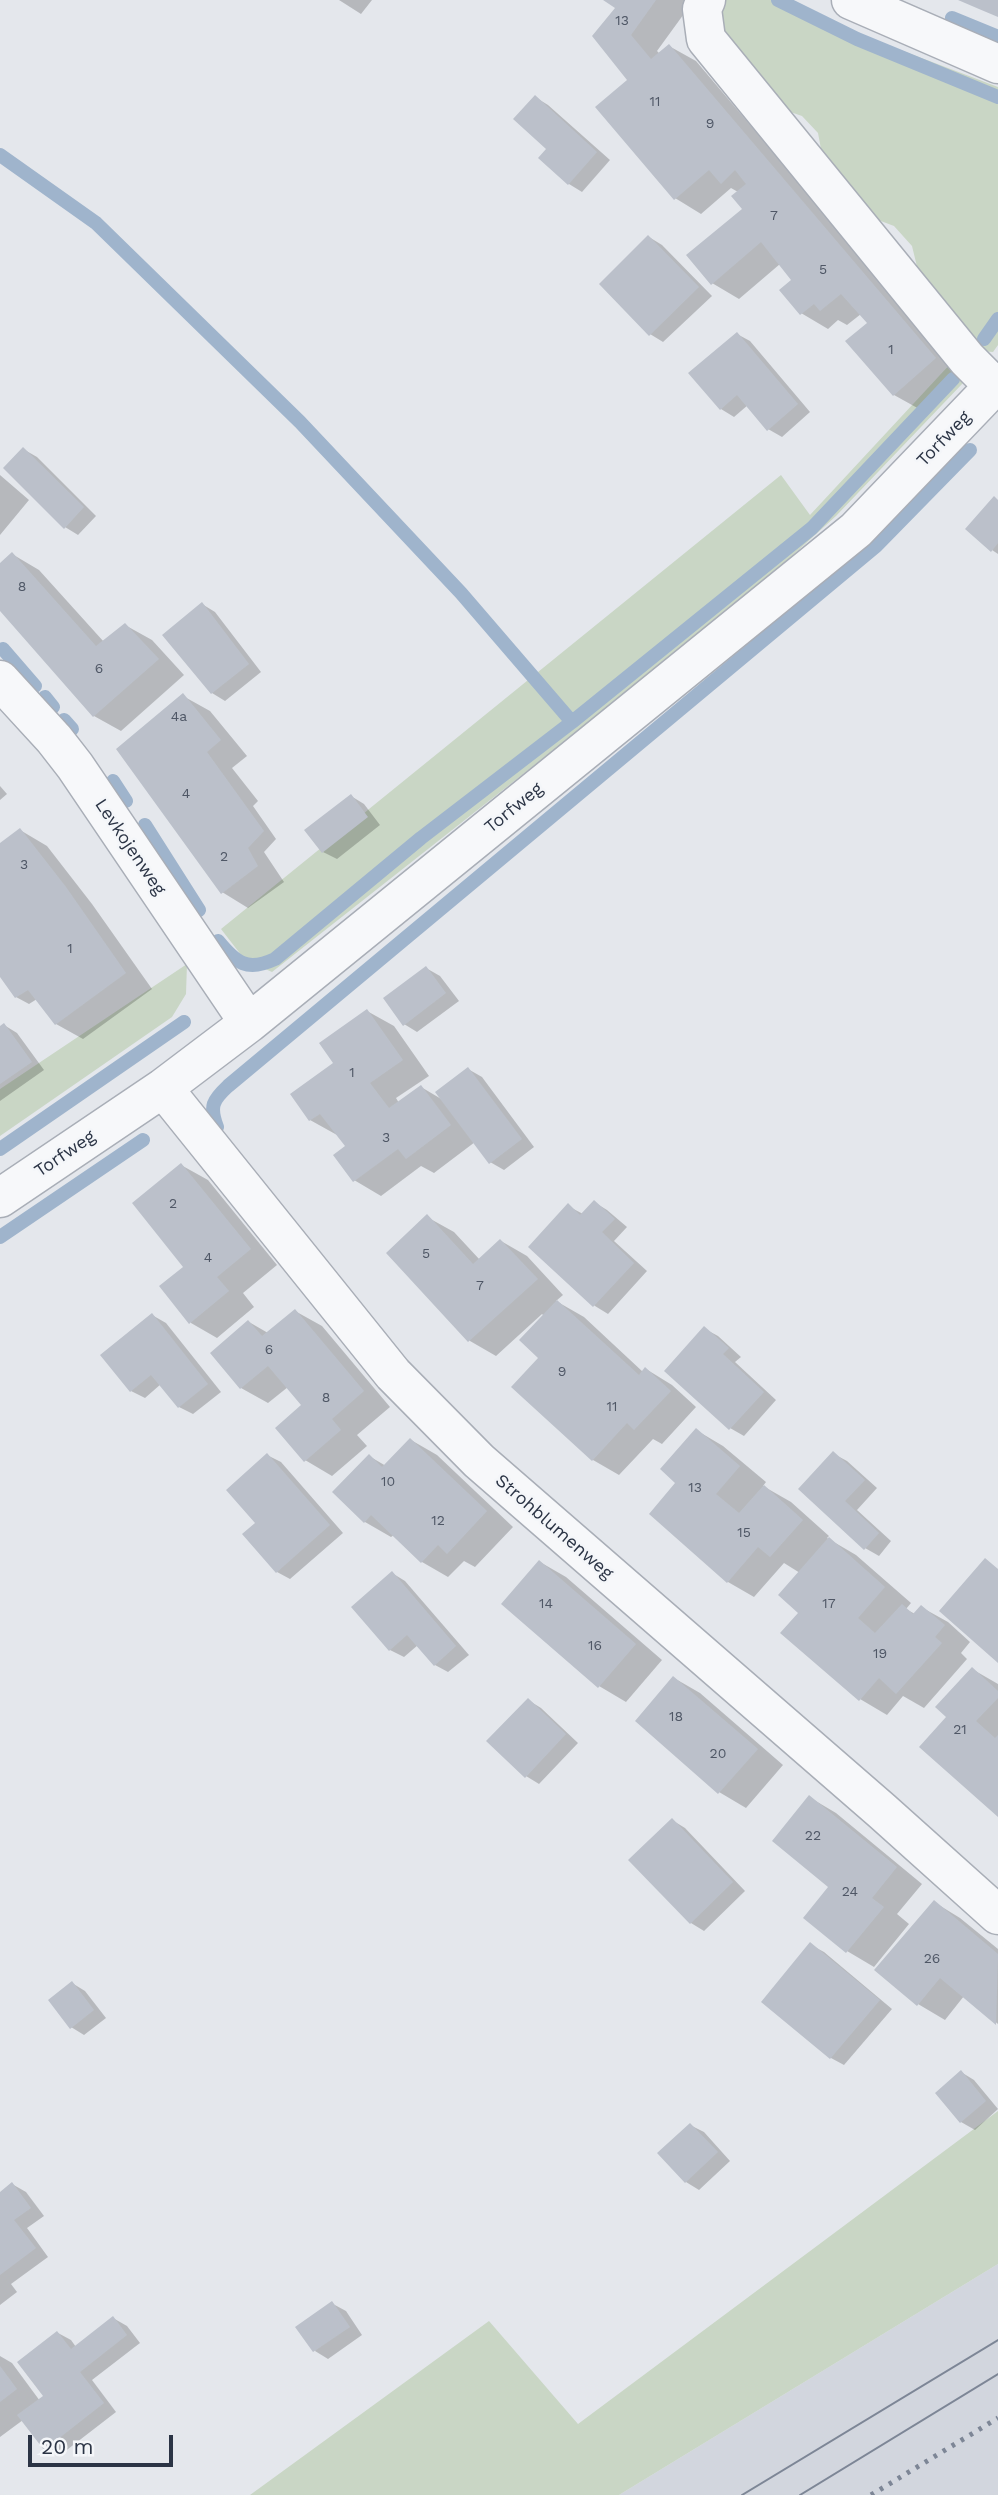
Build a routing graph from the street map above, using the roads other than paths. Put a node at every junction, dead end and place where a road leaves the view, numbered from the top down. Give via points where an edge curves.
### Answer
1 (706, 0) edge
2 (851, 0) edge
3 (998, 64) edge
4 (997, 386) edge
5 (0, 680) edge
6 (249, 1023) junction
7 (163, 1088) junction
8 (0, 1198) edge
9 (998, 1915) edge

1 - 4 street via 702,9 705,38 958,349
2 - 3 street
4 - 6 street, Torfweg via 856,530
5 - 6 street, Levkojenweg via 75,766
6 - 7 street, Torfweg
7 - 8 street, Torfweg
7 - 9 street, Strohblumenweg via 393,1374 479,1461

